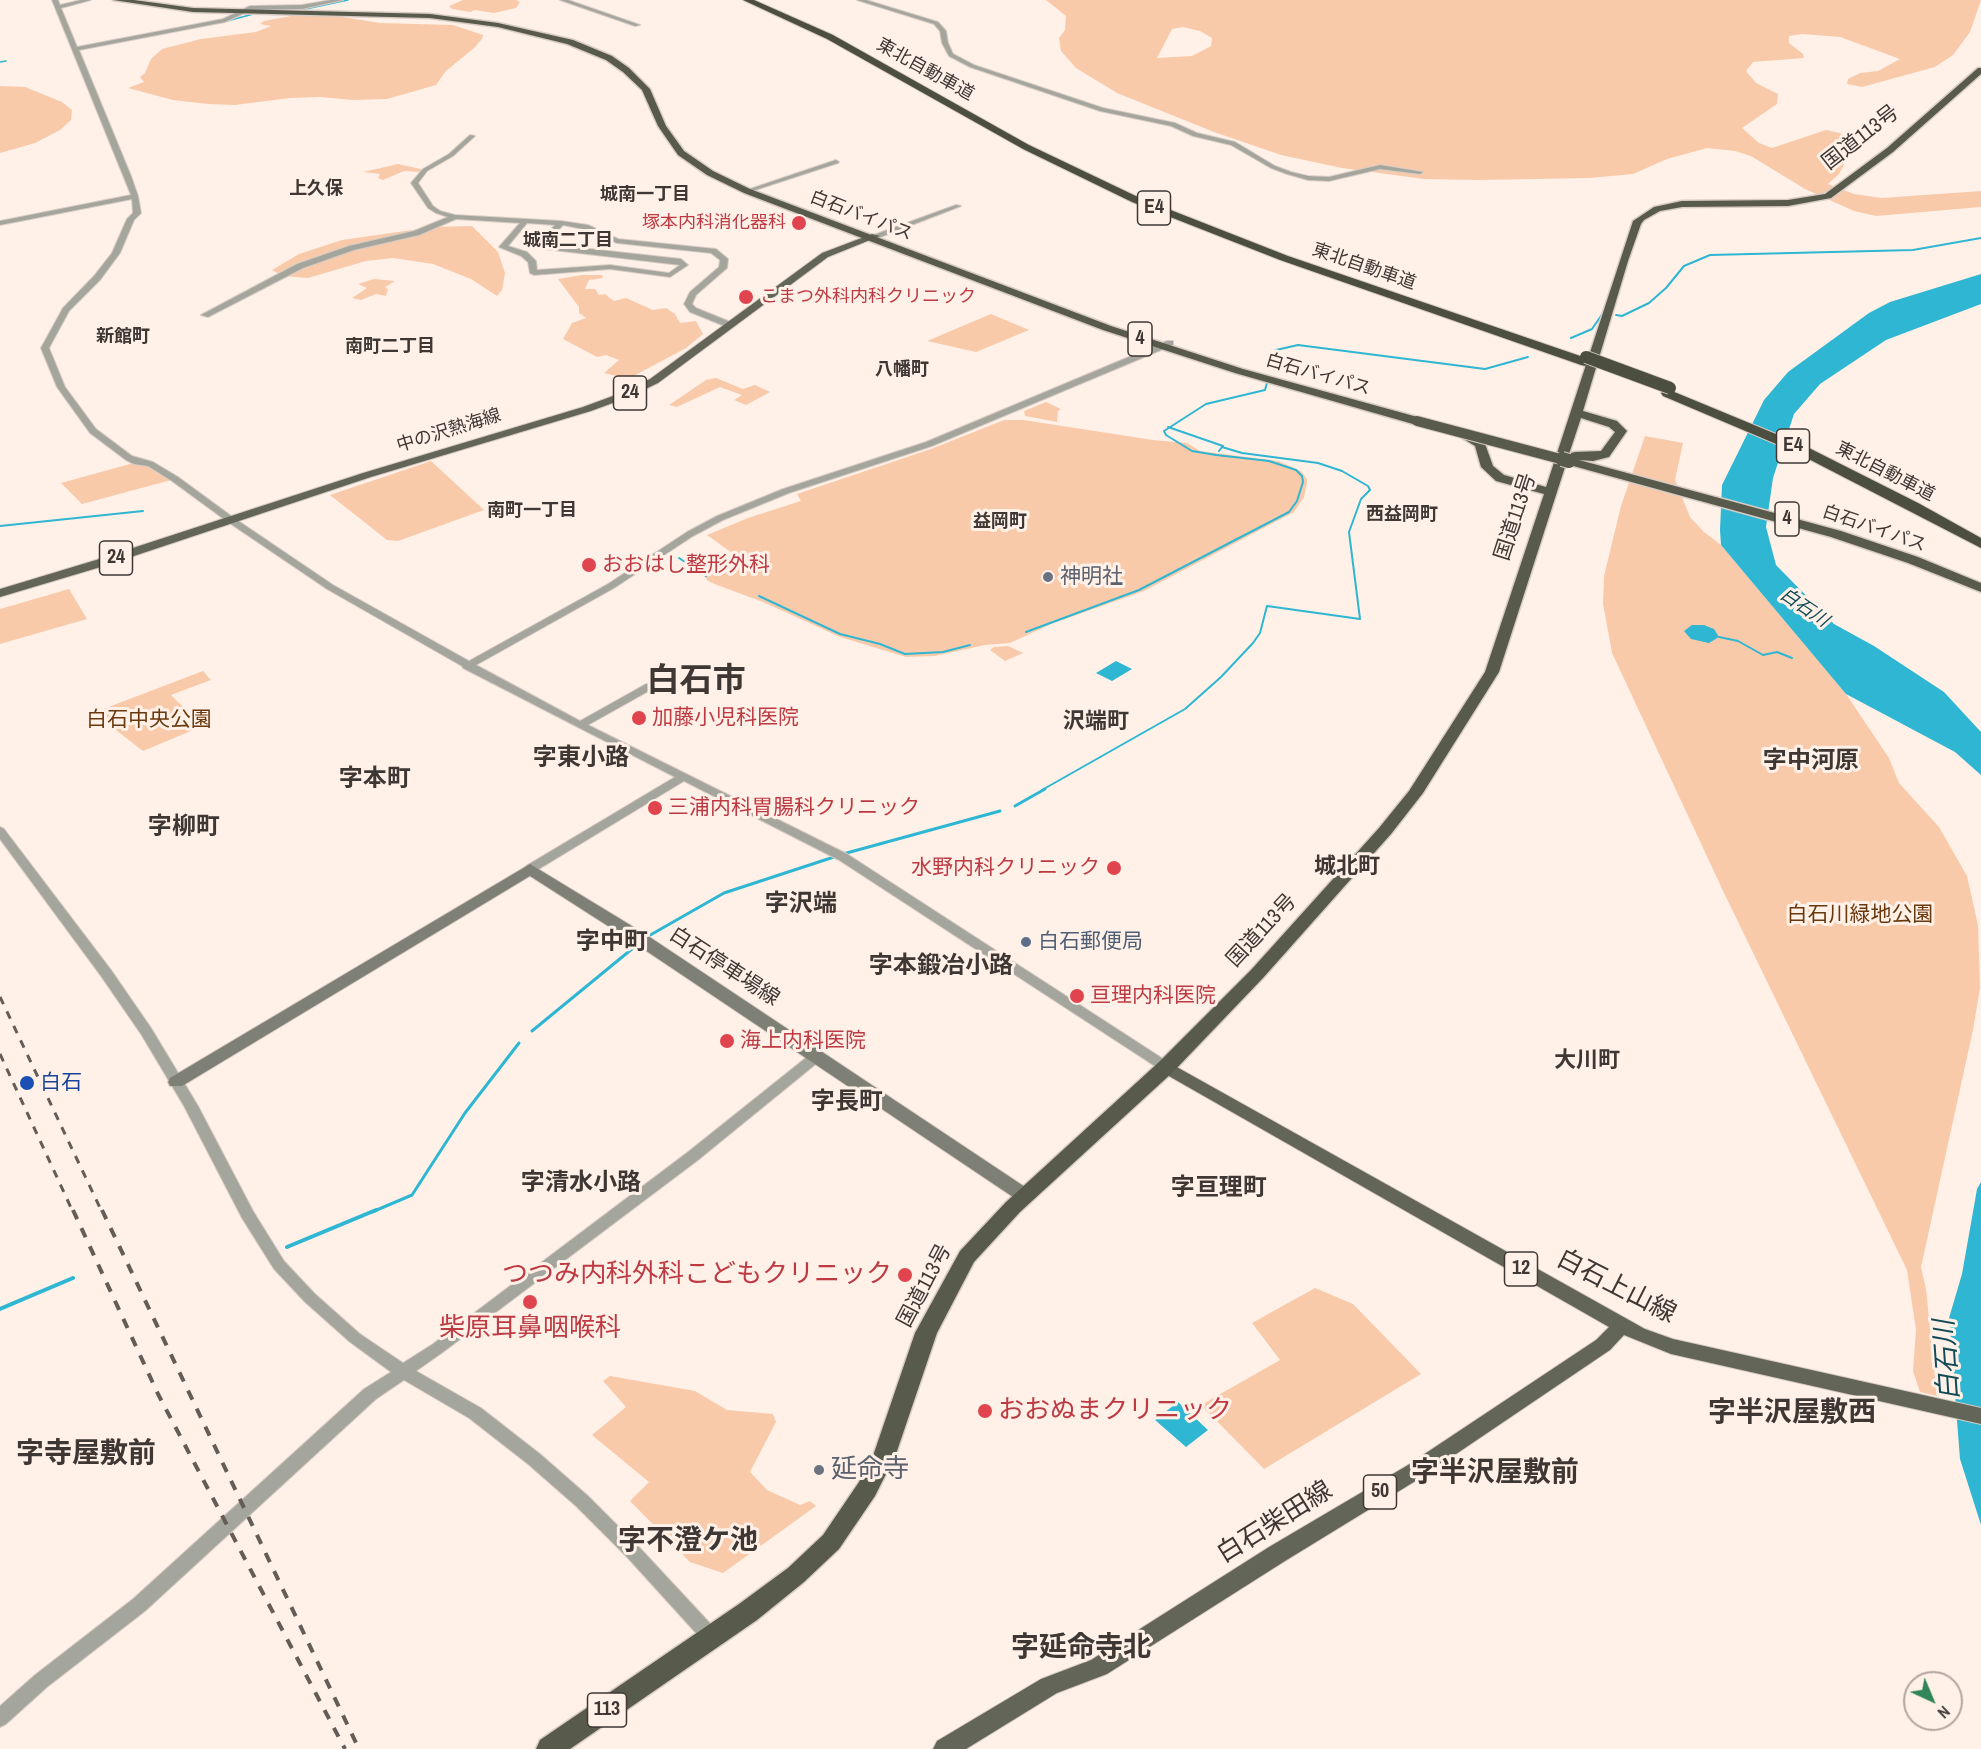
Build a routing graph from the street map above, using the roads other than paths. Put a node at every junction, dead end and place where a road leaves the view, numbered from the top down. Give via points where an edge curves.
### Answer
1 (88, 0) edge
2 (117, 0) edge
3 (130, 0) edge
4 (340, 0) edge
5 (563, 0) edge
6 (747, 0) edge
7 (759, 0) edge
8 (860, 0) edge
9 (57, 4) edge
10 (208, 10) junction
11 (241, 12) junction
12 (637, 25) dead end
13 (75, 49) junction
14 (1981, 70) edge
15 (472, 136) dead end
16 (836, 162) dead end
17 (1420, 172) dead end
18 (750, 190) junction
19 (135, 196) junction
20 (958, 206) dead end
21 (454, 217) junction
22 (525, 221) junction
23 (0, 223) edge
24 (561, 224) junction
25 (872, 237) junction
26 (205, 315) dead end
27 (730, 325) junction
28 (1166, 345) junction
29 (1585, 360) junction
30 (1577, 413) junction
31 (1419, 419) junction
32 (1456, 431) junction
33 (1605, 454) junction
34 (1486, 456) junction
35 (1570, 459) junction
36 (1627, 472) junction
37 (1551, 492) junction
38 (1917, 503) junction
39 (231, 520) junction
40 (1981, 535) edge
41 (1981, 544) edge
42 (1945, 570) junction
43 (1981, 582) edge
44 (1981, 588) edge
45 (0, 593) edge
46 (467, 666) junction
47 (650, 686) dead end
48 (580, 725) junction
49 (683, 777) junction
50 (0, 831) edge
51 (530, 869) junction
52 (817, 1056) junction
53 (1166, 1067) junction
54 (176, 1082) junction
55 (1025, 1196) junction
56 (1622, 1326) junction
57 (402, 1371) junction
58 (1981, 1416) edge
59 (712, 1638) junction
60 (0, 1718) edge
61 (549, 1749) edge
62 (945, 1749) edge

1 - 9 street
2 - 10 highway, 白石バイパス / 4
3 - 10 highway, 白石バイパス / 4
4 - 11 street via 294,8 255,7
5 - 12 street
6 - 29 highway, 東北自動車道 / E4 via 830,37 1026,147 1136,200 1284,258
7 - 29 highway, 東北自動車道 / E4 via 846,39 1064,160 1143,197 1264,245
8 - 17 street via 936,23 951,55 972,66 1102,110 1173,124 1195,135 1233,143 1289,173 1329,179 1380,167
9 - 13 street
10 - 11 highway, 白石バイパス / 4
11 - 13 street via 225,20
11 - 18 highway, 白石バイパス / 4 via 430,16 549,36 596,52 626,70 646,89 662,126 681,153 698,166
13 - 19 street
14 - 30 highway, 国道113号 / 113 via 1890,150 1828,196 1788,203 1682,204 1657,209 1641,218 1623,261
15 - 21 street via 451,155 425,170 414,183 430,207
16 - 18 street
18 - 25 highway, 白石バイパス / 4
19 - 23 street
19 - 39 street via 137,213 116,253 66,310 45,348 61,387 93,431 129,458 150,464 176,479
20 - 25 street
21 - 22 street
21 - 26 street via 416,233 352,248 300,266
22 - 24 street
22 - 24 street via 502,247 524,254 532,261 534,273 610,267 670,275 684,265 681,261 539,246
24 - 27 street via 585,227 617,241 696,248 720,255 723,268 693,294 688,304
25 - 27 main road, 中の沢熱海線 / 24 via 825,255
25 - 28 highway, 白石バイパス / 4 via 1003,290
27 - 39 main road, 中の沢熱海線 / 24 via 654,381 615,399 367,474
28 - 31 highway, 白石バイパス / 4
28 - 46 street via 929,444 786,491 720,519 611,586
29 - 38 highway, 東北自動車道 / E4 via 1756,429
30 - 33 highway via 1619,427 1619,437
30 - 37 highway, 国道113号 / 113
31 - 32 highway, 白石バイパス / 4, bridge
31 - 35 highway, 白石バイパス / 4, bridge
32 - 34 highway, bridge via 1480,444
32 - 35 highway, 白石バイパス / 4, bridge
33 - 35 highway
33 - 36 highway via 1607,461
34 - 35 highway, bridge via 1500,447
34 - 37 highway via 1492,473 1500,478
35 - 36 highway, 白石バイパス / 4
35 - 36 highway, 白石バイパス / 4 via 1598,469
36 - 42 highway, 白石バイパス / 4
36 - 42 highway, 白石バイパス / 4 via 1812,521
37 - 53 highway, 国道113号 / 113 via 1492,672 1415,794 1257,974
38 - 40 highway, 東北自動車道 / E4
38 - 41 highway, 東北自動車道 / E4
39 - 45 main road, 中の沢熱海線 / 24
39 - 46 street via 330,587
42 - 43 highway, 白石バイパス / 4
42 - 44 highway, 白石バイパス / 4
46 - 48 street
47 - 48 street
48 - 49 street
49 - 51 street
49 - 53 street via 840,856
50 - 54 street via 146,1031
51 - 52 main road, 白石停車場線
51 - 54 main road
52 - 55 main road, 白石停車場線
52 - 57 street via 693,1156
53 - 55 highway, 国道113号 / 113
53 - 56 main road, 白石上山線 / 12
54 - 57 street via 279,1265 356,1338
55 - 59 highway, 国道113号 / 113 via 981,1241 956,1274 926,1333 885,1454 851,1514 831,1542 796,1575
56 - 58 main road, 白石上山線 / 12 via 1671,1346
56 - 62 main road, 白石柴田線 / 50 via 1595,1350 1415,1471 1100,1667 1049,1686
57 - 59 street via 475,1413 534,1459 633,1552
57 - 60 street via 370,1394 139,1605
59 - 61 highway, 国道113号 / 113

